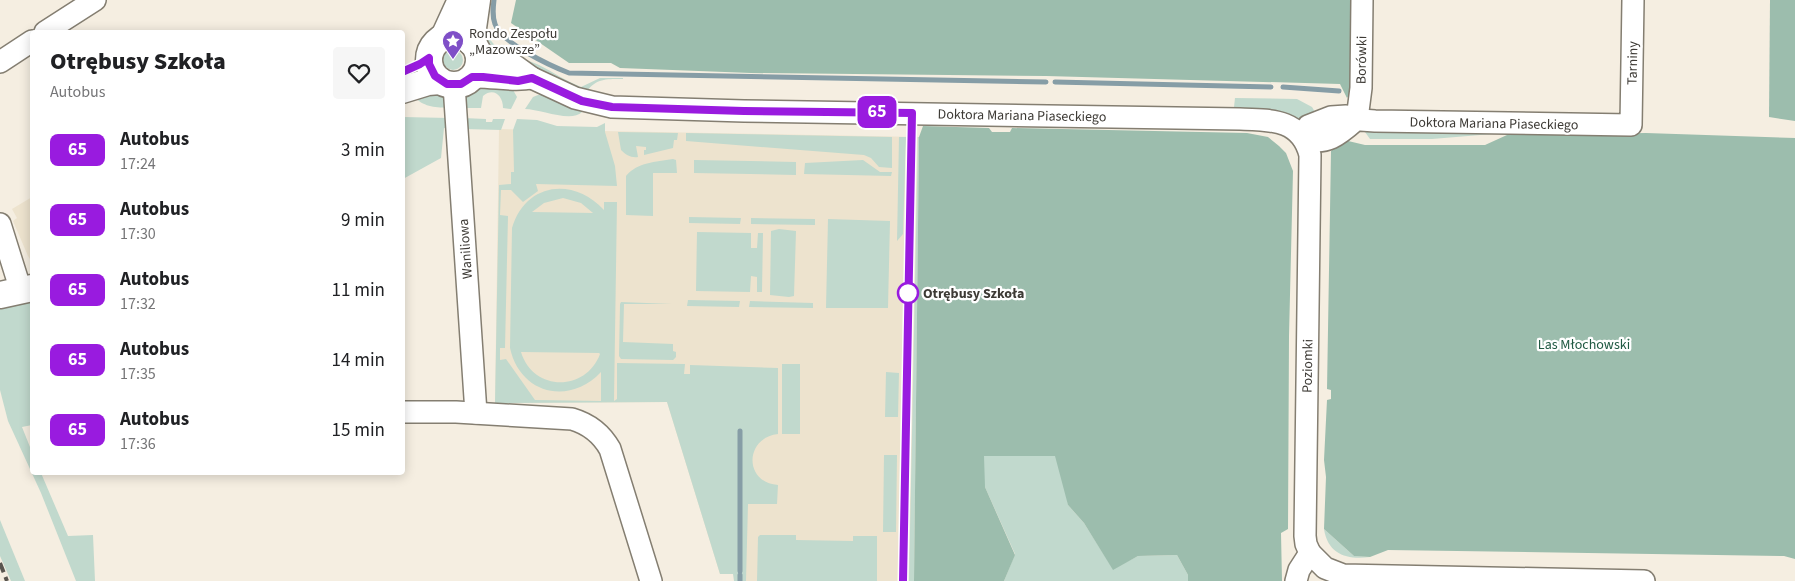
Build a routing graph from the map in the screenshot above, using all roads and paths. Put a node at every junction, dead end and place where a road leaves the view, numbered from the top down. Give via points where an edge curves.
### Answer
1 (95, 0) edge
2 (461, 0) edge
3 (477, 0) edge
4 (1362, 0) edge
5 (1633, 0) edge
6 (48, 30) edge
7 (444, 37) junction
8 (30, 42) edge
9 (429, 58) junction
10 (0, 62) edge
11 (463, 68) junction
12 (405, 71) edge
13 (405, 89) edge
14 (1357, 119) junction
15 (1631, 125) joint
16 (1305, 142) junction
17 (0, 224) edge
18 (18, 291) edge
19 (405, 412) edge
20 (476, 413) junction
21 (1310, 553) junction
22 (650, 581) edge
23 (1296, 581) edge
24 (1644, 581) edge

1 - 6 street
2 - 7 main road
3 - 11 main road
4 - 14 street, Borówki via 1361,88
5 - 15 street, Tarniny
7 - 9 main road via 433,47
7 - 11 main road via 458,36
8 - 10 street
9 - 11 main road via 431,71
9 - 12 main road
11 - 13 main road
11 - 16 street, Doktora Mariana Piaseckiego via 487,58 514,65 532,78 582,101 612,107 1255,119 1284,124 1296,130
11 - 20 street, Waniliowa
14 - 15 street, Doktora Mariana Piaseckiego
14 - 16 street, Doktora Mariana Piaseckiego via 1341,116 1321,120 1308,126
16 - 21 street, Poziomki via 1310,166 1305,536
17 - 18 street
19 - 20 street
20 - 22 street via 572,419 590,426 601,435 610,449
21 - 23 street
21 - 24 street via 1325,568 1343,575

